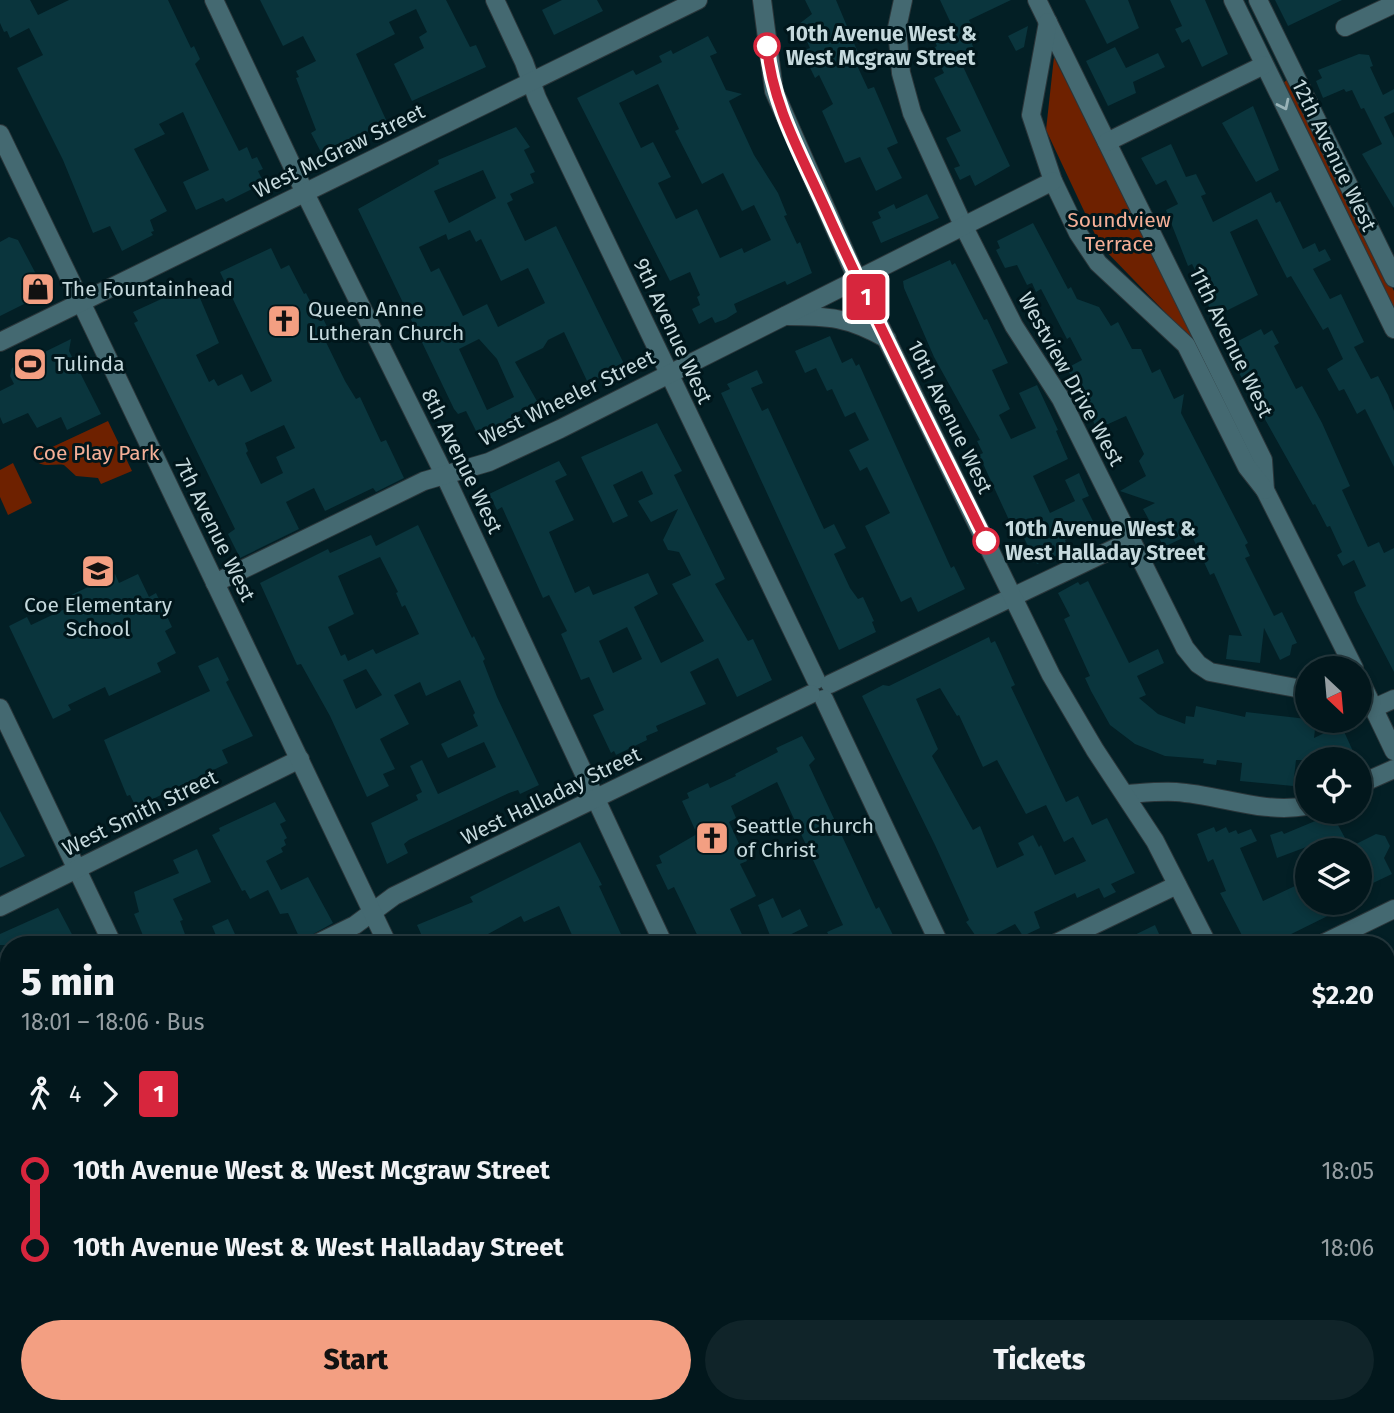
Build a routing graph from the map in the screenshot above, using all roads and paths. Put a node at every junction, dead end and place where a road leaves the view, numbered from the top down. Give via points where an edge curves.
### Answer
1 (214, 0) edge
2 (495, 0) edge
3 (698, 0) edge
4 (762, 0) edge
5 (903, 0) edge
6 (1037, 0) edge
7 (1233, 0) edge
8 (1258, 0) edge
9 (1394, 4) edge
10 (1048, 22) junction
11 (1345, 27) dead end
12 (1264, 65) junction
13 (531, 82) junction
14 (0, 134) edge
15 (1107, 142) junction
16 (1053, 181) junction
17 (305, 193) junction
18 (963, 225) junction
19 (1394, 278) edge
20 (857, 279) junction
21 (81, 302) junction
22 (782, 316) junction
23 (1394, 329) edge
24 (887, 338) junction
25 (0, 342) edge
26 (669, 374) junction
27 (445, 476) junction
28 (1265, 490) junction
29 (1132, 540) junction
30 (215, 583) junction
31 (1013, 596) junction
32 (1348, 656) edge
33 (1295, 688) edge
34 (820, 689) junction
35 (1394, 699) edge
36 (1372, 701) edge
37 (0, 708) edge
38 (1372, 709) edge
39 (1394, 751) edge
40 (300, 760) junction
41 (1394, 769) edge
42 (1372, 779) edge
43 (1126, 794) junction
44 (595, 800) junction
45 (1295, 808) edge
46 (77, 869) junction
47 (1177, 885) junction
48 (0, 906) edge
49 (1394, 909) edge
50 (373, 912) junction
51 (109, 936) edge
52 (330, 936) edge
53 (384, 936) edge
54 (660, 936) edge
55 (936, 936) edge
56 (1071, 936) edge
57 (1203, 936) edge
58 (1338, 936) edge

1 - 17 street, 8th Avenue West
2 - 13 street, 9th Avenue West
3 - 13 street, West McGraw Street
4 - 20 street, 10th Avenue West via 769,73 780,108
5 - 18 street, Westview Drive West via 897,28 901,73 912,113
6 - 10 street, 11th Avenue West
7 - 12 street, 12th Avenue West
8 - 19 street, 12th Avenue West
9 - 11 street
10 - 15 street, 11th Avenue West
10 - 16 street via 1031,115
12 - 15 street
12 -> 23 street, 12th Avenue West
13 - 17 street, West McGraw Street
13 - 26 street, 9th Avenue West
14 - 21 street, 7th Avenue West
15 - 28 street, 11th Avenue West via 1263,460
16 - 18 street, West Wheeler Street
16 - 28 street via 1098,263 1186,345 1247,467
17 - 21 street, West McGraw Street
17 - 27 street, 8th Avenue West
18 - 20 street, West Wheeler Street
18 - 29 street, Westview Drive West via 1014,326 1061,399
20 - 22 street, West Wheeler Street
20 - 24 street, 10th Avenue West
21 - 25 street, West McGraw Street
21 - 30 street, 7th Avenue West
22 - 24 street, West Wheeler Street via 848,320
22 - 26 street, West Wheeler Street
24 - 31 street, 10th Avenue West
26 - 27 street, West Wheeler Street via 489,462
26 - 34 street, 9th Avenue West
27 - 30 street, West Wheeler Street via 424,481
27 - 44 street, 8th Avenue West
28 - 32 street, 11th Avenue West
29 - 31 street, West Halladay Street
29 - 33 street, Westview Drive West via 1185,648 1198,664 1233,679
30 - 40 street, 7th Avenue West
31 - 34 street, West Halladay Street
31 - 43 street, 10th Avenue West via 1072,712
34 - 44 street, West Halladay Street
34 - 55 street, 9th Avenue West
35 - 36 street
37 - 46 street
38 - 39 street
40 - 46 street, West Smith Street
40 - 50 street, 7th Avenue West
41 - 42 street
43 - 45 street via 1177,792 1258,807
43 - 47 street, 10th Avenue West
44 - 50 street, West Halladay Street via 394,897
44 - 54 street, 8th Avenue West
46 - 48 street, West Smith Street
46 - 51 street
47 - 56 street
47 - 57 street, 10th Avenue West
49 - 58 street
50 - 52 street, West Halladay Street
50 - 53 street, 7th Avenue West

